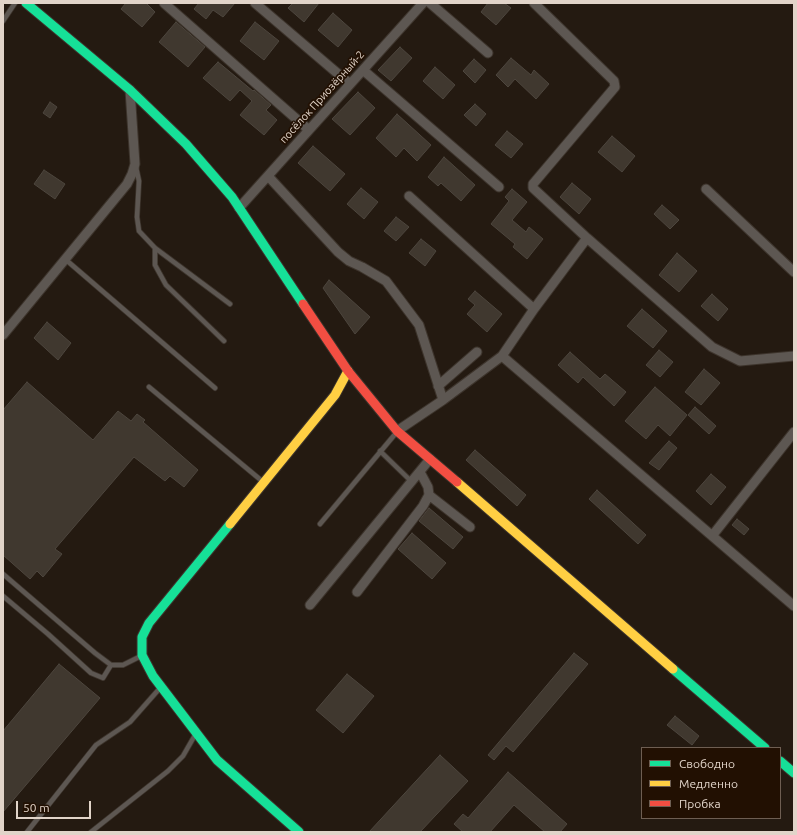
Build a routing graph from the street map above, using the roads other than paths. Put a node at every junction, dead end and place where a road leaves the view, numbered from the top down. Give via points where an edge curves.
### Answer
1 (15, 3) edge
2 (26, 3) edge
3 (164, 3) edge
4 (255, 3) edge
5 (423, 3) edge
6 (430, 3) edge
7 (534, 3) edge
8 (3, 22) edge
9 (488, 53) dead end
10 (363, 70) junction
11 (350, 84) junction
12 (130, 90) junction
13 (309, 130) junction
14 (135, 164) junction
15 (268, 176) junction
16 (499, 187) dead end
17 (706, 189) dead end
18 (409, 196) dead end
19 (239, 208) junction
20 (587, 238) junction
21 (155, 248) junction
22 (65, 259) junction
23 (794, 272) edge
24 (230, 304) dead end
25 (534, 309) junction
26 (3, 335) edge
27 (224, 341) dead end
28 (477, 352) dead end
29 (502, 356) junction
30 (794, 356) edge
31 (348, 371) junction
32 (438, 386) junction
33 (149, 387) dead end
34 (215, 388) dead end
35 (443, 400) junction
36 (397, 431) junction
37 (794, 432) edge
38 (380, 451) junction
39 (430, 459) junction
40 (420, 472) junction
41 (264, 482) junction
42 (412, 482) junction
43 (429, 495) junction
44 (320, 524) dead end
45 (470, 527) dead end
46 (712, 536) junction
47 (3, 574) edge
48 (357, 592) dead end
49 (3, 596) edge
50 (310, 605) dead end
51 (794, 606) edge
52 (142, 655) junction
53 (111, 665) junction
54 (161, 687) junction
55 (196, 733) junction
56 (764, 747) edge
57 (781, 762) edge
58 (794, 773) edge
59 (27, 832) edge
60 (91, 832) edge
61 (299, 832) edge

1 - 8 lane
2 - 12 street
3 - 13 street
4 - 11 street
5 - 10 street, посёлок Приозёрный-2
6 - 9 street
7 - 20 street via 614,81 615,87 533,188
10 - 11 street, посёлок Приозёрный-2
10 - 16 street
11 - 13 street, посёлок Приозёрный-2
12 - 14 street
12 - 19 street via 186,144
13 - 15 street, посёлок Приозёрный-2
14 - 21 lane via 139,181 139,231
14 - 22 street via 127,184
15 - 19 street, посёлок Приозёрный-2
15 - 32 street via 338,252 349,261 386,281 419,325
17 - 23 street
18 - 25 street
19 - 31 street
20 - 25 street
20 - 30 street via 712,347 740,361
21 - 24 lane
21 - 27 lane via 155,265 166,285
22 - 26 street
22 - 34 lane
25 - 29 street
28 - 32 street
29 - 35 street
29 - 46 street
31 - 36 street
31 - 41 street via 335,395
32 - 35 street
33 - 41 lane
35 - 36 street
36 - 38 lane
36 - 39 street
37 - 46 street
38 - 42 lane
38 - 44 lane
39 - 40 street
39 - 56 street
40 - 42 street
40 - 43 street
41 - 52 street via 149,623 142,637
42 - 50 street
43 - 45 street
43 - 48 street
46 - 51 street
47 - 53 lane
49 - 53 lane via 91,673 103,678
52 - 53 lane via 123,665
52 - 54 street
54 - 55 street
54 - 59 lane via 130,722 96,745
55 - 60 lane via 183,756 168,771
55 - 61 street via 216,760
57 - 58 street

